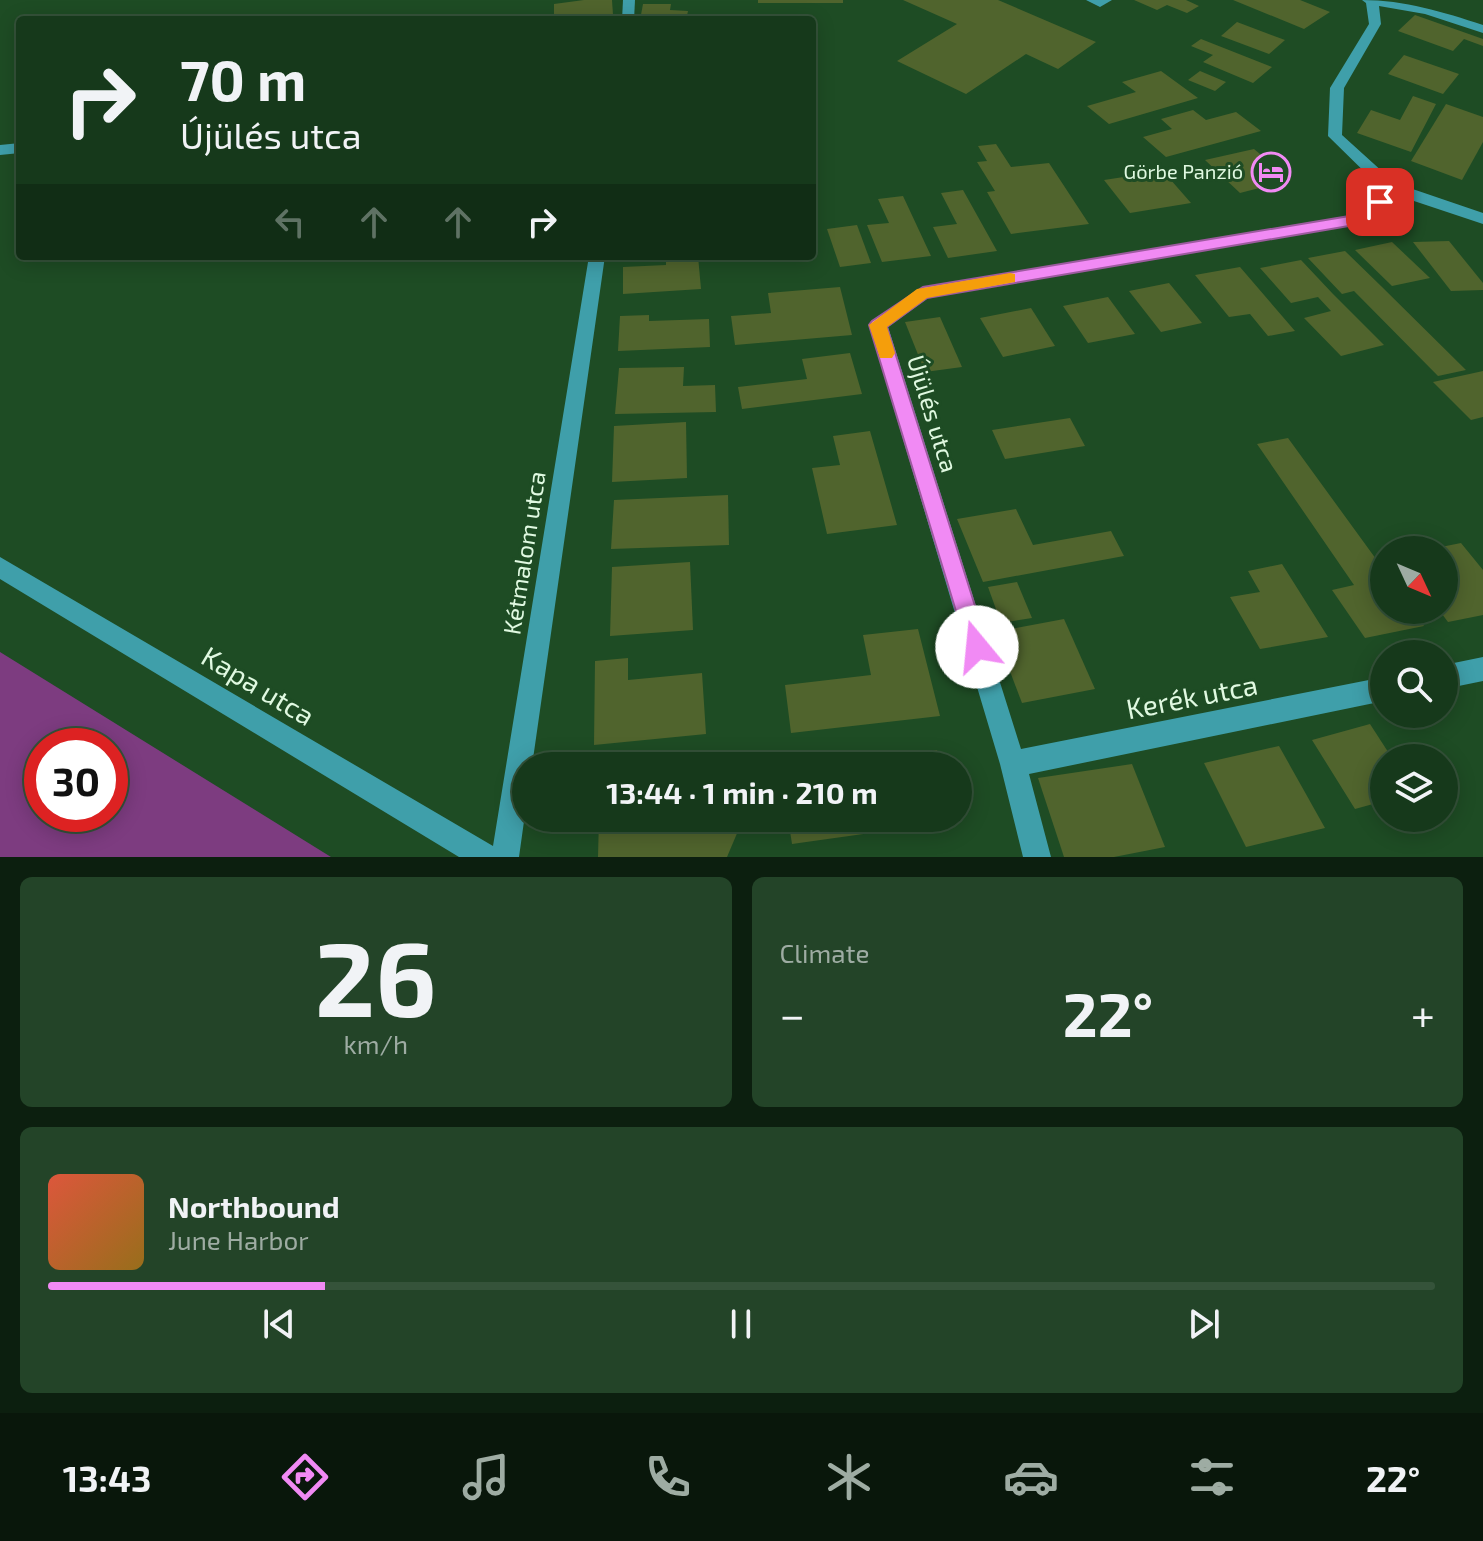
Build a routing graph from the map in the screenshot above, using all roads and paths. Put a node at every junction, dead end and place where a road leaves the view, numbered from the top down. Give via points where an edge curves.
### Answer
1 (1092, 0) edge
2 (1106, 0) edge
3 (1370, 0) edge
4 (1483, 29) edge
5 (1389, 187) junction
6 (1483, 219) edge
7 (596, 260) edge
8 (0, 567) edge
9 (1483, 669) edge
10 (1458, 674) edge
11 (1370, 692) edge
12 (1013, 764) junction
13 (485, 857) edge
14 (505, 857) edge
15 (1037, 857) edge

1 - 2 street
3 - 4 street
3 - 5 street via 1375,24 1337,88 1335,136
5 - 6 street
5 - 12 street, Újülés utca via 1372,217 923,293 878,325
7 - 14 street, Kétmalom utca
8 - 13 street, Kapa utca
9 - 10 street
11 - 12 street, Kerék utca
12 - 15 street, Újülés utca

